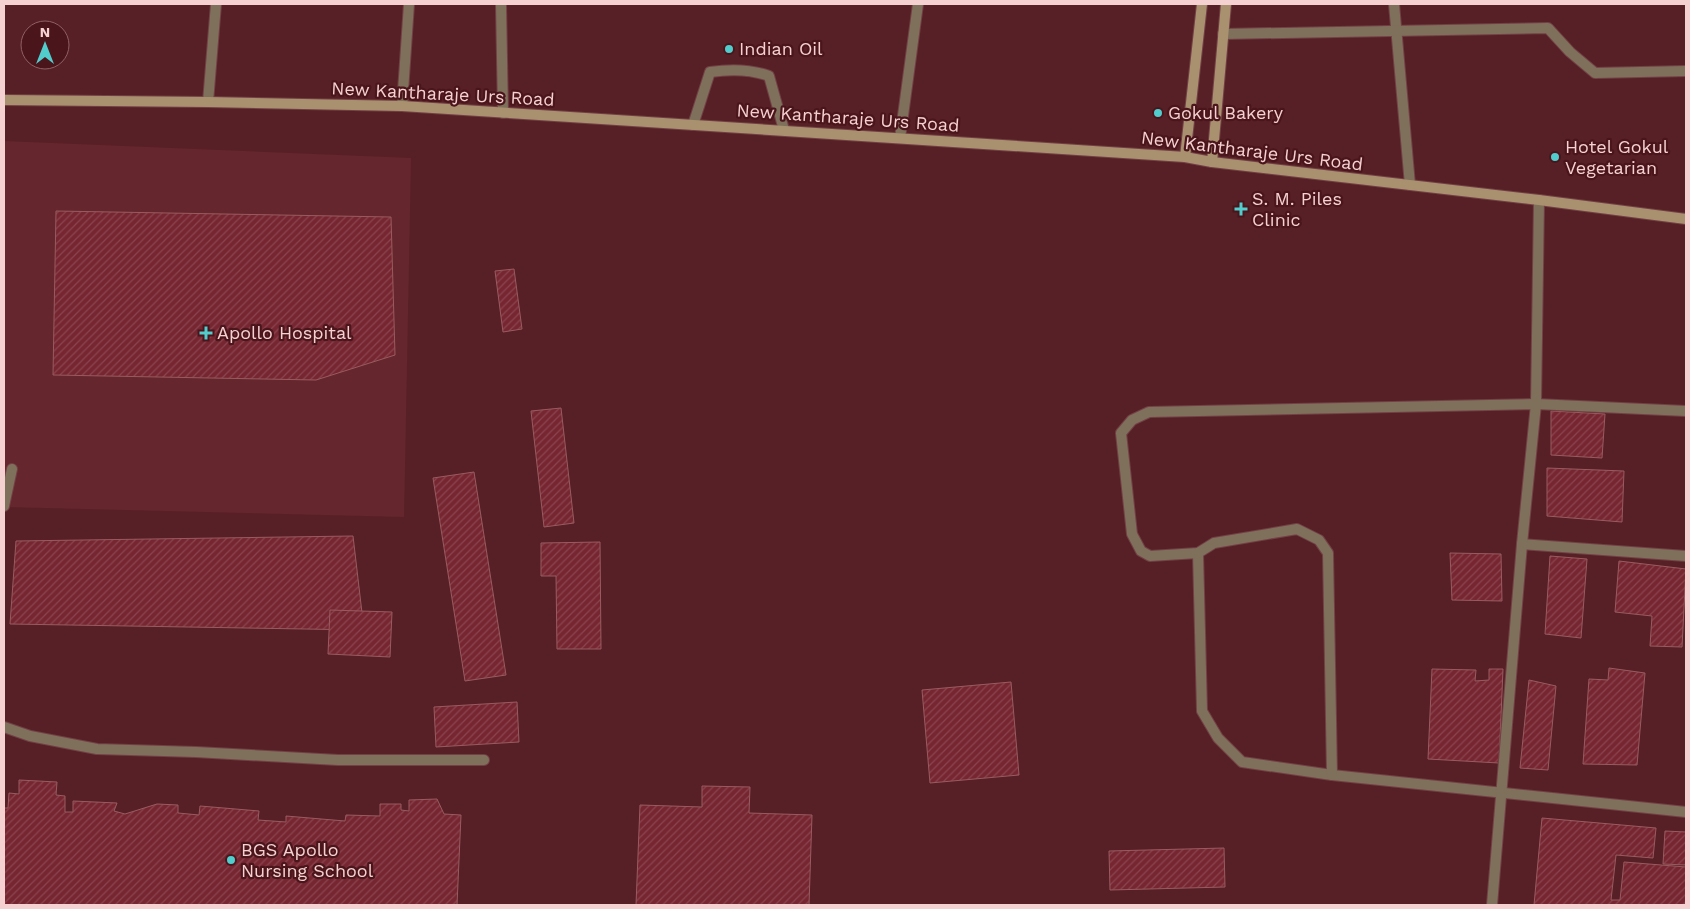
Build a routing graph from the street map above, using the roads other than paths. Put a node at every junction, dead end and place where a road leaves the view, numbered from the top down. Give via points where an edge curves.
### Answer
1 (216, 4) edge
2 (409, 4) edge
3 (501, 4) edge
4 (918, 4) edge
5 (1202, 4) edge
6 (1226, 4) edge
7 (1394, 4) edge
8 (1398, 32) junction
9 (1223, 34) junction
10 (1686, 71) edge
11 (4, 100) edge
12 (208, 102) junction
13 (402, 106) junction
14 (503, 112) junction
15 (693, 124) junction
16 (784, 130) junction
17 (900, 138) junction
18 (1185, 157) junction
19 (1212, 162) junction
20 (1410, 185) junction
21 (1539, 200) junction
22 (1686, 219) edge
23 (1536, 404) junction
24 (1686, 411) edge
25 (12, 469) dead end
26 (4, 506) edge
27 (1522, 544) junction
28 (1198, 553) junction
29 (1686, 556) edge
30 (4, 727) edge
31 (484, 760) dead end
32 (1332, 775) junction
33 (1501, 792) junction
34 (1686, 812) edge
35 (1492, 905) edge

1 - 12 street
2 - 13 street
3 - 14 street
4 - 17 street
5 - 18 main road
6 - 9 main road
7 - 8 street
8 - 9 street
8 - 10 street via 1548,28 1595,73
8 - 20 street
9 - 19 main road
11 - 12 main road, New Kantharaje Urs Road
12 - 13 main road, New Kantharaje Urs Road
13 - 14 main road, New Kantharaje Urs Road
14 - 15 main road, New Kantharaje Urs Road
15 - 16 main road, New Kantharaje Urs Road
15 - 16 street via 710,72 755,71 770,76
16 - 17 main road, New Kantharaje Urs Road
17 - 18 main road, New Kantharaje Urs Road
18 - 19 main road, New Kantharaje Urs Road
19 - 20 main road, New Kantharaje Urs Road
20 - 21 main road, New Kantharaje Urs Road
21 - 22 main road, New Kantharaje Urs Road
21 - 23 street
23 - 24 street
23 - 27 street
23 - 28 street via 1150,412 1132,420 1121,433 1132,534 1140,551 1150,556
25 - 26 street
27 - 29 street
27 - 33 street
28 - 32 street via 1202,711 1218,738 1242,762
28 - 32 street via 1214,542 1297,529 1320,540 1328,553
30 - 31 street via 30,736 98,749 338,760
32 - 33 street
33 - 34 street
33 - 35 street

